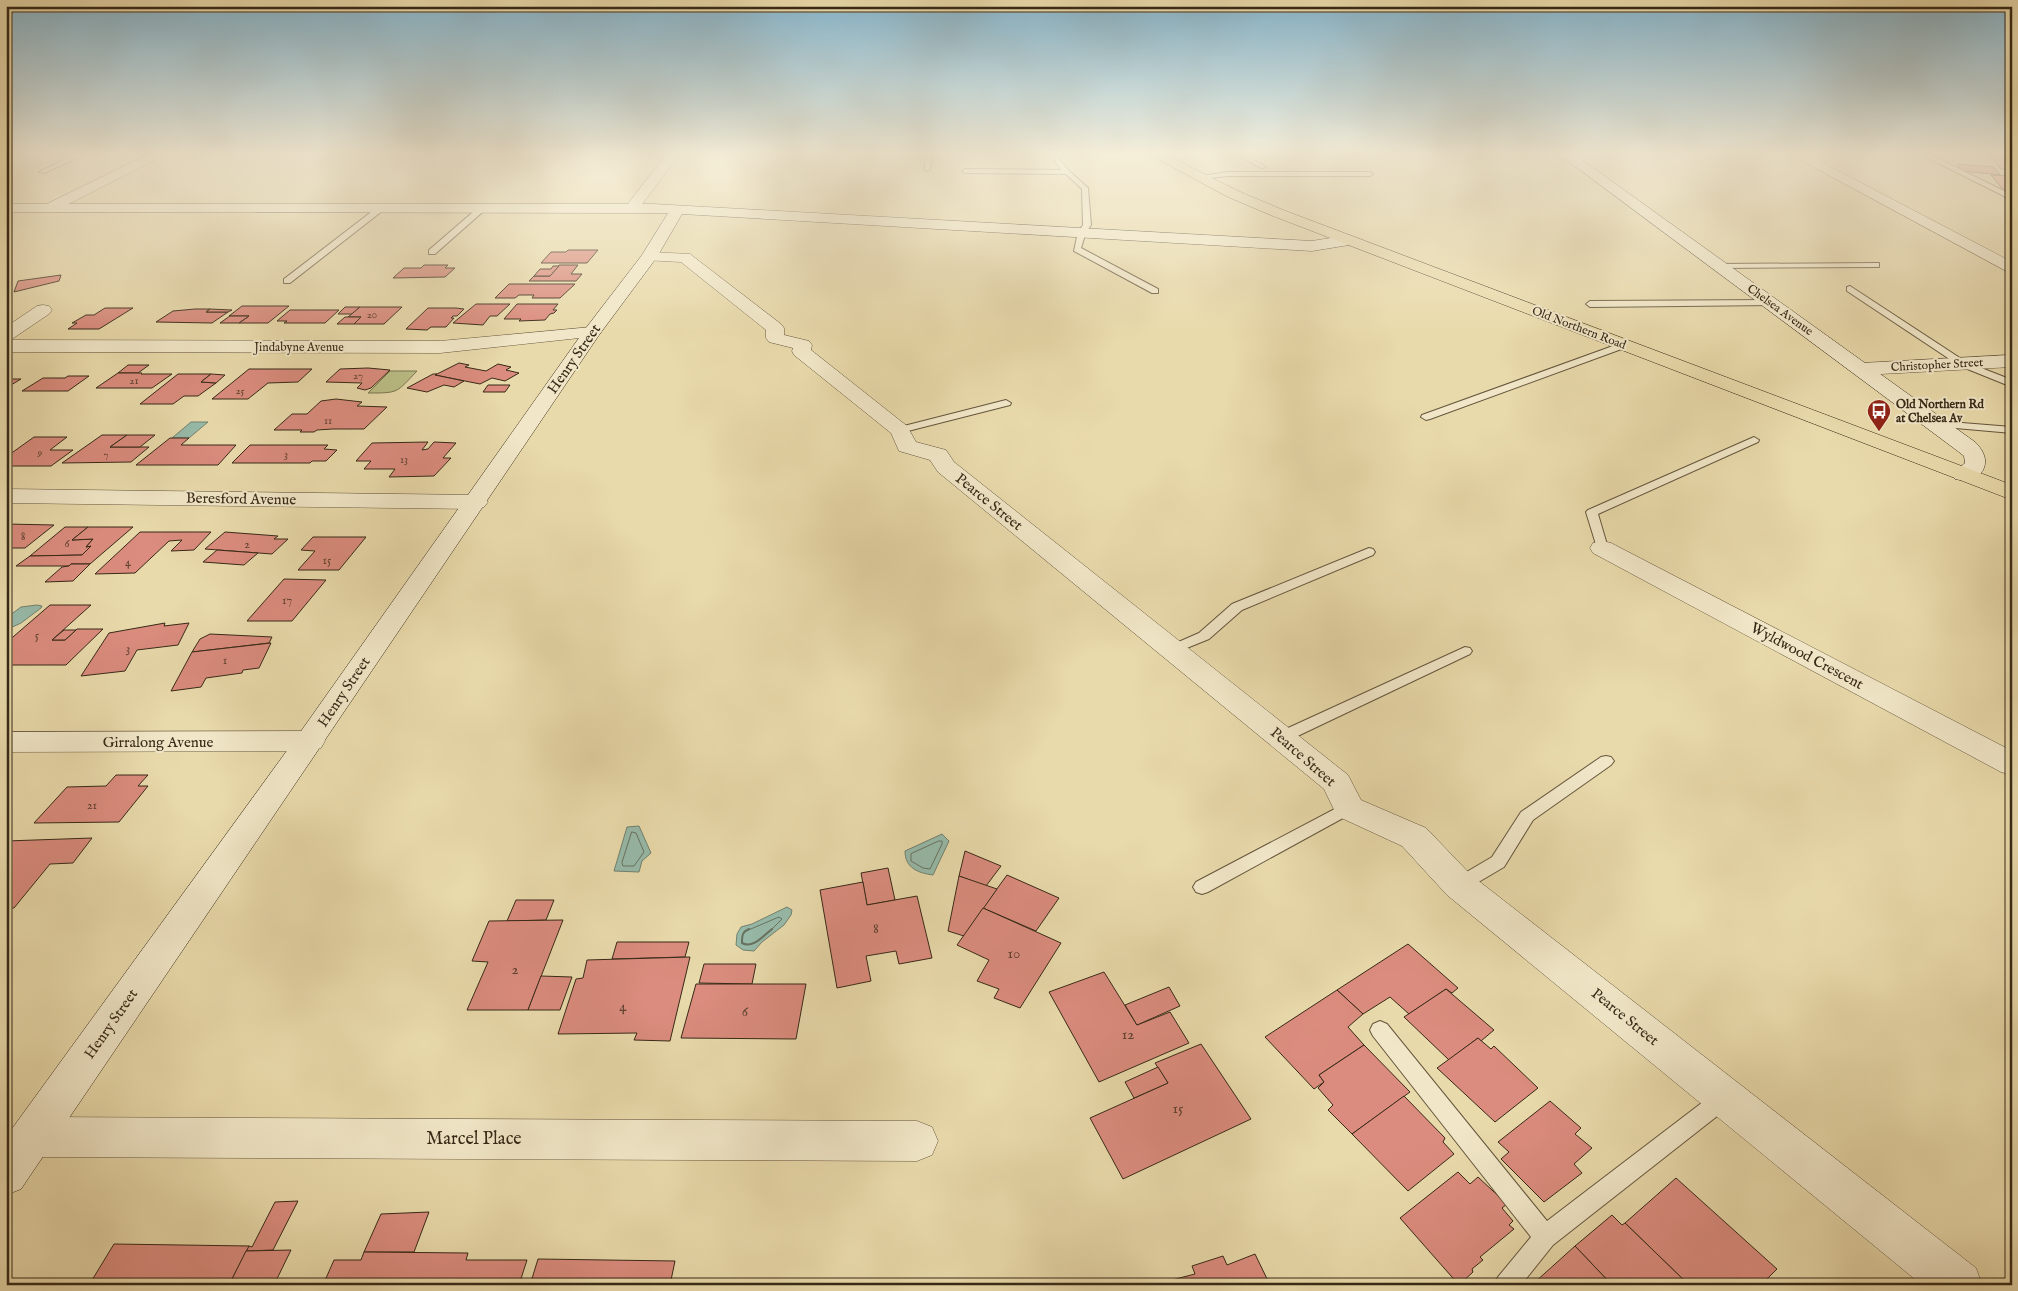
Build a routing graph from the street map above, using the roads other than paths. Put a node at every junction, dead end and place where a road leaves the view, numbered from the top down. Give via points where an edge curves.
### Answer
1 (376, 212) edge
2 (478, 212) edge
3 (675, 212) edge
4 (749, 212) edge
5 (1087, 212) edge
6 (1276, 212) edge
7 (1645, 212) edge
8 (1905, 212) edge
9 (1082, 232) junction
10 (1349, 240) junction
11 (432, 252) dead end
12 (649, 257) junction
13 (1876, 265) dead end
14 (1719, 266) junction
15 (2012, 269) edge
16 (287, 280) dead end
17 (1850, 289) dead end
18 (1155, 291) dead end
19 (1771, 303) junction
20 (1590, 304) dead end
21 (43, 310) dead end
22 (592, 332) junction
23 (6, 334) edge
24 (1624, 345) junction
25 (6, 346) edge
26 (2012, 361) edge
27 (1963, 364) junction
28 (1862, 369) junction
29 (2012, 384) edge
30 (1006, 403) dead end
31 (1426, 417) dead end
32 (1937, 424) junction
33 (900, 430) junction
34 (2012, 430) edge
35 (1754, 440) dead end
36 (1963, 474) junction
37 (2012, 493) edge
38 (6, 496) edge
39 (476, 502) junction
40 (1602, 548) joint
41 (1369, 552) dead end
42 (1172, 650) junction
43 (1465, 651) dead end
44 (1280, 738) junction
45 (310, 741) junction
46 (6, 742) edge
47 (1606, 761) dead end
48 (2012, 764) edge
49 (1348, 808) junction
50 (1459, 885) junction
51 (1202, 886) dead end
52 (1380, 1030) dead end
53 (1725, 1097) junction
54 (32, 1137) junction
55 (916, 1141) dead end
56 (6, 1174) edge
57 (1545, 1236) junction
58 (1506, 1285) edge
59 (1959, 1285) edge

1 - 16 lane
2 - 11 lane
3 - 12 street, Henry Street
4 - 9 street
5 - 9 lane via 1087,225
6 - 10 main road, Old Northern Road
7 - 14 street, Chelsea Avenue
8 - 15 street
9 - 10 street via 1312,246
9 - 18 lane via 1077,249
10 - 24 main road, Old Northern Road
12 - 22 street, Henry Street
12 - 33 street, Pearce Street via 684,257 689,260 775,328 775,338 803,344 801,351
13 - 14 lane
14 - 19 street, Chelsea Avenue
17 - 27 lane
19 - 20 lane
19 - 28 street, Chelsea Avenue
21 - 23 street
22 - 25 street, Jindabyne Avenue via 440,347
22 - 39 street, Henry Street
24 - 31 lane
24 - 36 main road, Old Northern Road
26 - 27 street, Christopher Street
27 - 28 street, Christopher Street
27 - 29 lane
28 - 32 street, Chelsea Avenue
30 - 33 lane
32 - 34 lane
32 - 36 street, Chelsea Avenue via 1974,454 1975,466
33 - 42 street, Pearce Street via 908,446 938,455 946,467
35 - 40 lane via 1592,512
36 - 37 main road, Old Northern Road
38 - 39 street, Beresford Avenue
39 - 45 street, Henry Street
40 - 48 street, Wyldwood Crescent
41 - 42 lane via 1237,607 1204,636
42 - 44 street, Pearce Street
43 - 44 lane
44 - 49 street, Pearce Street via 1336,783
45 - 46 street, Girralong Avenue
45 - 54 street, Henry Street
47 - 50 lane via 1527,816 1498,862
49 - 50 street, Pearce Street via 1414,837
49 - 51 lane
50 - 53 street, Pearce Street
52 - 57 lane
53 - 57 lane
53 - 59 street, Pearce Street
54 - 55 street, Marcel Place
54 - 56 street, Henry Street
57 - 58 lane

